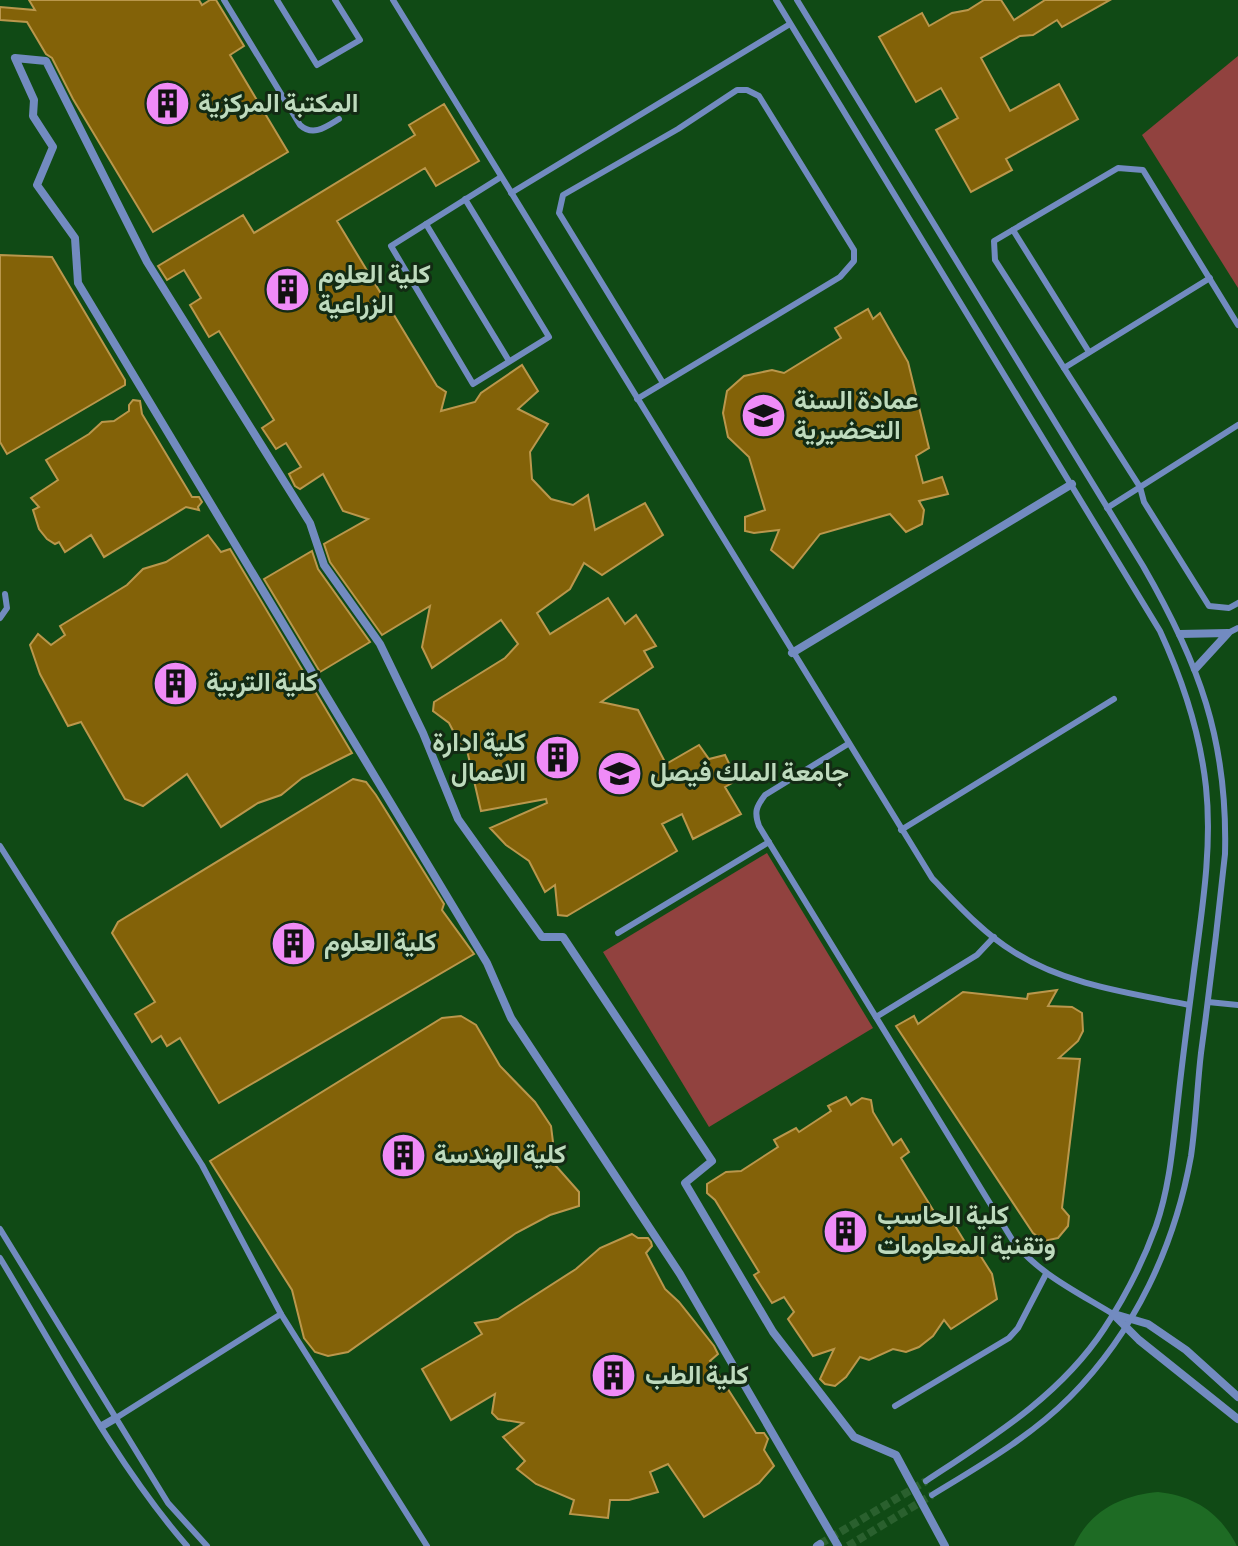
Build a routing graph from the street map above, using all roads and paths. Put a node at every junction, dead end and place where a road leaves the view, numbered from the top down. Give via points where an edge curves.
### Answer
1 (224, 0) edge
2 (277, 0) edge
3 (335, 0) edge
4 (393, 0) edge
5 (776, 0) edge
6 (797, 0) edge
7 (790, 24) junction
8 (339, 119) dead end
9 (501, 177) junction
10 (511, 193) junction
11 (465, 199) junction
12 (426, 224) junction
13 (1013, 230) junction
14 (1210, 278) junction
15 (1238, 325) edge
16 (1089, 352) junction
17 (509, 361) junction
18 (1064, 368) junction
19 (663, 383) junction
20 (637, 399) junction
21 (1238, 425) edge
22 (1072, 484) junction
23 (1140, 487) junction
24 (1107, 508) junction
25 (5, 594) dead end
26 (1238, 603) edge
27 (0, 618) edge
28 (1238, 628) edge
29 (1228, 633) junction
30 (1180, 634) junction
31 (792, 653) junction
32 (1195, 669) junction
33 (1114, 699) dead end
34 (848, 744) junction
35 (901, 830) junction
36 (769, 842) junction
37 (0, 846) edge
38 (618, 933) dead end
39 (994, 937) junction
40 (1208, 1002) junction
41 (1189, 1005) junction
42 (1238, 1005) edge
43 (876, 1017) junction
44 (0, 1229) edge
45 (0, 1258) edge
46 (1046, 1274) junction
47 (281, 1314) junction
48 (1113, 1314) junction
49 (1128, 1322) junction
50 (1238, 1397) edge
51 (895, 1406) dead end
52 (116, 1418) junction
53 (1238, 1419) edge
54 (102, 1426) junction
55 (926, 1481) tunnel mouth
56 (932, 1495) tunnel mouth
57 (187, 1546) edge
58 (207, 1546) edge
59 (427, 1546) edge
60 (838, 1546) edge
61 (945, 1546) edge

1 - 8 lane via 300,125 314,132
2 - 3 lane via 317,65 360,40
4 - 9 lane
5 - 7 lane
6 - 24 lane
7 - 10 lane
7 - 22 lane
9 - 10 lane
9 - 11 lane
10 - 20 lane
11 - 12 lane
11 - 17 lane via 549,337
12 - 17 lane
12 - 17 lane via 391,246 473,384
13 - 14 lane via 1118,168 1143,170
13 - 16 lane
13 - 18 lane via 994,241 995,260
14 - 15 lane
14 - 16 lane
16 - 18 lane
18 - 23 lane
19 - 19 lane via 840,277 854,261 854,250 791,147 759,96 747,90 737,90 563,195 559,213
19 - 20 lane
20 - 31 lane
21 - 23 lane
22 - 31 street
22 - 41 lane via 1160,631 1194,722 1206,788 1207,853
23 - 24 lane
23 - 26 lane via 1144,502 1209,606 1229,608
24 - 30 lane
25 - 27 lane via 7,608
28 - 29 lane
29 - 30 street
29 - 32 street
30 - 32 lane
31 - 34 lane
32 - 40 lane via 1219,752 1226,818
33 - 35 lane
34 - 35 lane
34 - 36 lane via 765,795 755,815
35 - 39 lane via 932,878
36 - 38 lane
36 - 43 lane
37 - 47 lane via 202,1165
39 - 41 lane via 1050,971
39 - 43 lane via 977,955
40 - 42 lane
40 - 49 lane via 1184,1191 1162,1256
41 - 48 lane via 1166,1189 1142,1260
43 - 46 lane via 1013,1241
44 - 52 lane
45 - 54 lane
46 - 48 lane
46 - 51 lane via 1009,1338
47 - 52 lane
47 - 59 lane
48 - 49 street
48 - 55 lane via 1083,1356 1036,1404
49 - 50 street via 1148,1324
49 - 53 street
49 - 56 lane via 1097,1366 1041,1423
52 - 54 street
52 - 58 lane via 168,1503
54 - 57 lane
60 - 61 street via 680,1274 511,1018 487,963 78,283 75,238 37,185 53,147 33,116 34,100 15,58 46,61 147,262 310,523 324,565 380,644 458,819 542,937 563,937 712,1161 685,1183 773,1332 854,1437 896,1455

